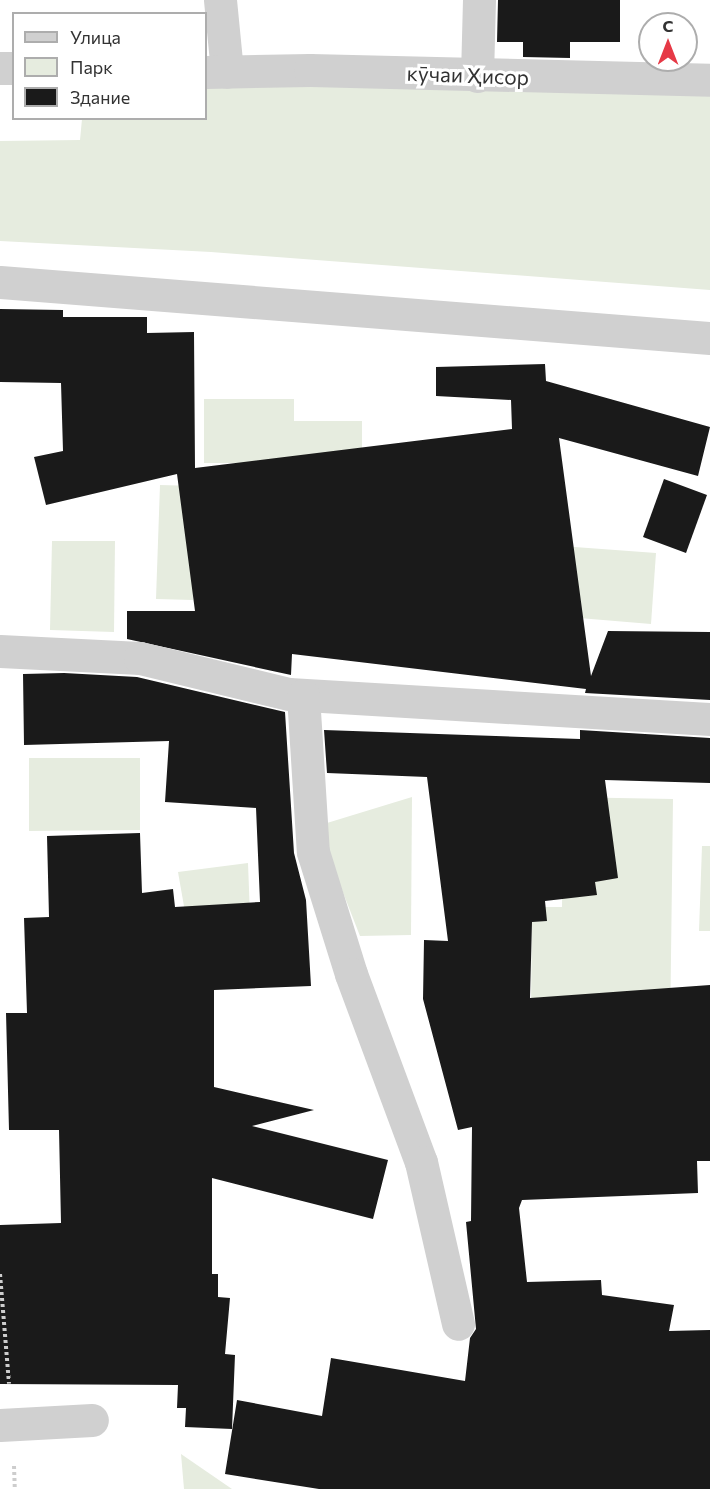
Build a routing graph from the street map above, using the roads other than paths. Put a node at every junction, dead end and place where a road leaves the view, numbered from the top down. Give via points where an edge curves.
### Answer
1 (220, 0) edge
2 (479, 0) edge
3 (216, 72) edge
4 (477, 76) junction
5 (710, 80) edge
6 (0, 282) edge
7 (710, 339) edge
8 (0, 651) edge
9 (303, 695) junction
10 (710, 718) edge
11 (458, 1324) dead end
12 (92, 1420) dead end
13 (0, 1425) edge

1 - 3 street, кӯчаи Ҳисор
2 - 4 street
3 - 4 street, кӯчаи Ҳисор
4 - 5 street, кӯчаи Ҳисор
6 - 7 street
8 - 9 street via 140,658
9 - 10 street
9 - 11 street via 313,852 351,974 421,1162
12 - 13 street

